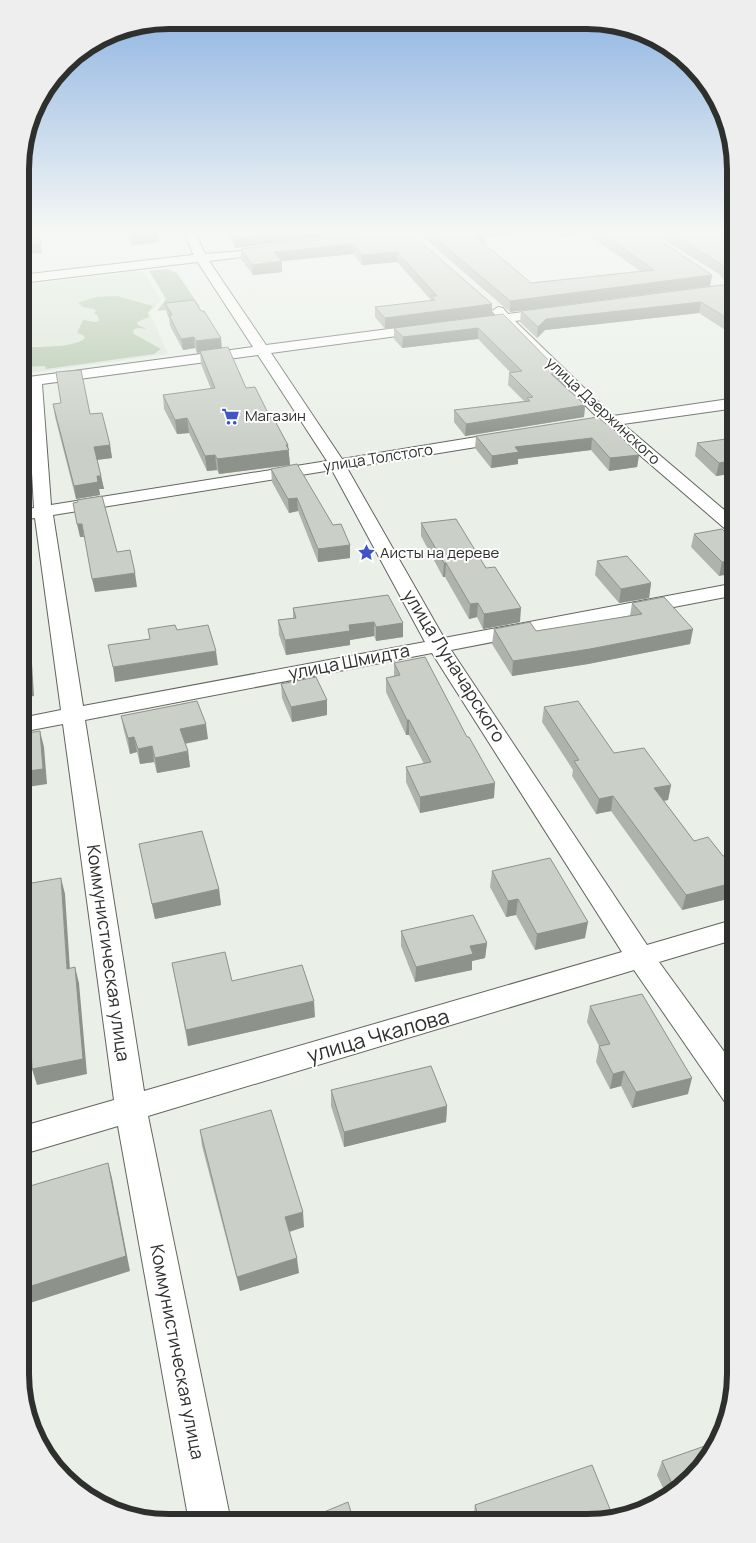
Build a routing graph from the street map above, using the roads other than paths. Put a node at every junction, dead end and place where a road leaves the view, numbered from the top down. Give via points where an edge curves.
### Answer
1 (230, 302) edge
2 (488, 302) edge
3 (566, 310) edge
4 (506, 318) junction
5 (458, 324) edge
6 (438, 327) edge
7 (262, 350) junction
8 (29, 381) edge
9 (727, 404) edge
10 (609, 420) junction
11 (560, 428) edge
12 (29, 434) edge
13 (522, 434) edge
14 (337, 464) junction
15 (32, 513) edge
16 (727, 521) edge
17 (727, 591) edge
18 (438, 646) junction
19 (73, 714) junction
20 (29, 723) edge
21 (727, 933) edge
22 (641, 958) junction
23 (727, 1080) edge
24 (131, 1109) junction
25 (29, 1138) edge
26 (208, 1514) edge

1 - 7 street, улица Луначарского
2 - 4 street, улица Дзержинского
3 - 4 street
4 - 5 street
4 - 10 street, улица Дзержинского
6 - 7 street
7 - 8 street
7 - 14 street, улица Луначарского
9 - 10 street
10 - 11 street
10 - 16 street, улица Дзержинского
12 - 15 street, Коммунистическая улица
13 - 14 street, улица Толстого
14 - 15 street, улица Толстого
14 - 18 street, улица Луначарского
15 - 19 street, Коммунистическая улица
17 - 18 street, улица Шмидта
18 - 19 street, улица Шмидта
18 - 22 street, улица Луначарского
19 - 20 street, улица Шмидта
19 - 24 street, Коммунистическая улица
21 - 22 street, улица Чкалова
22 - 23 street, улица Луначарского
22 - 24 street, улица Чкалова
24 - 25 street, улица Чкалова
24 - 26 street, Коммунистическая улица

